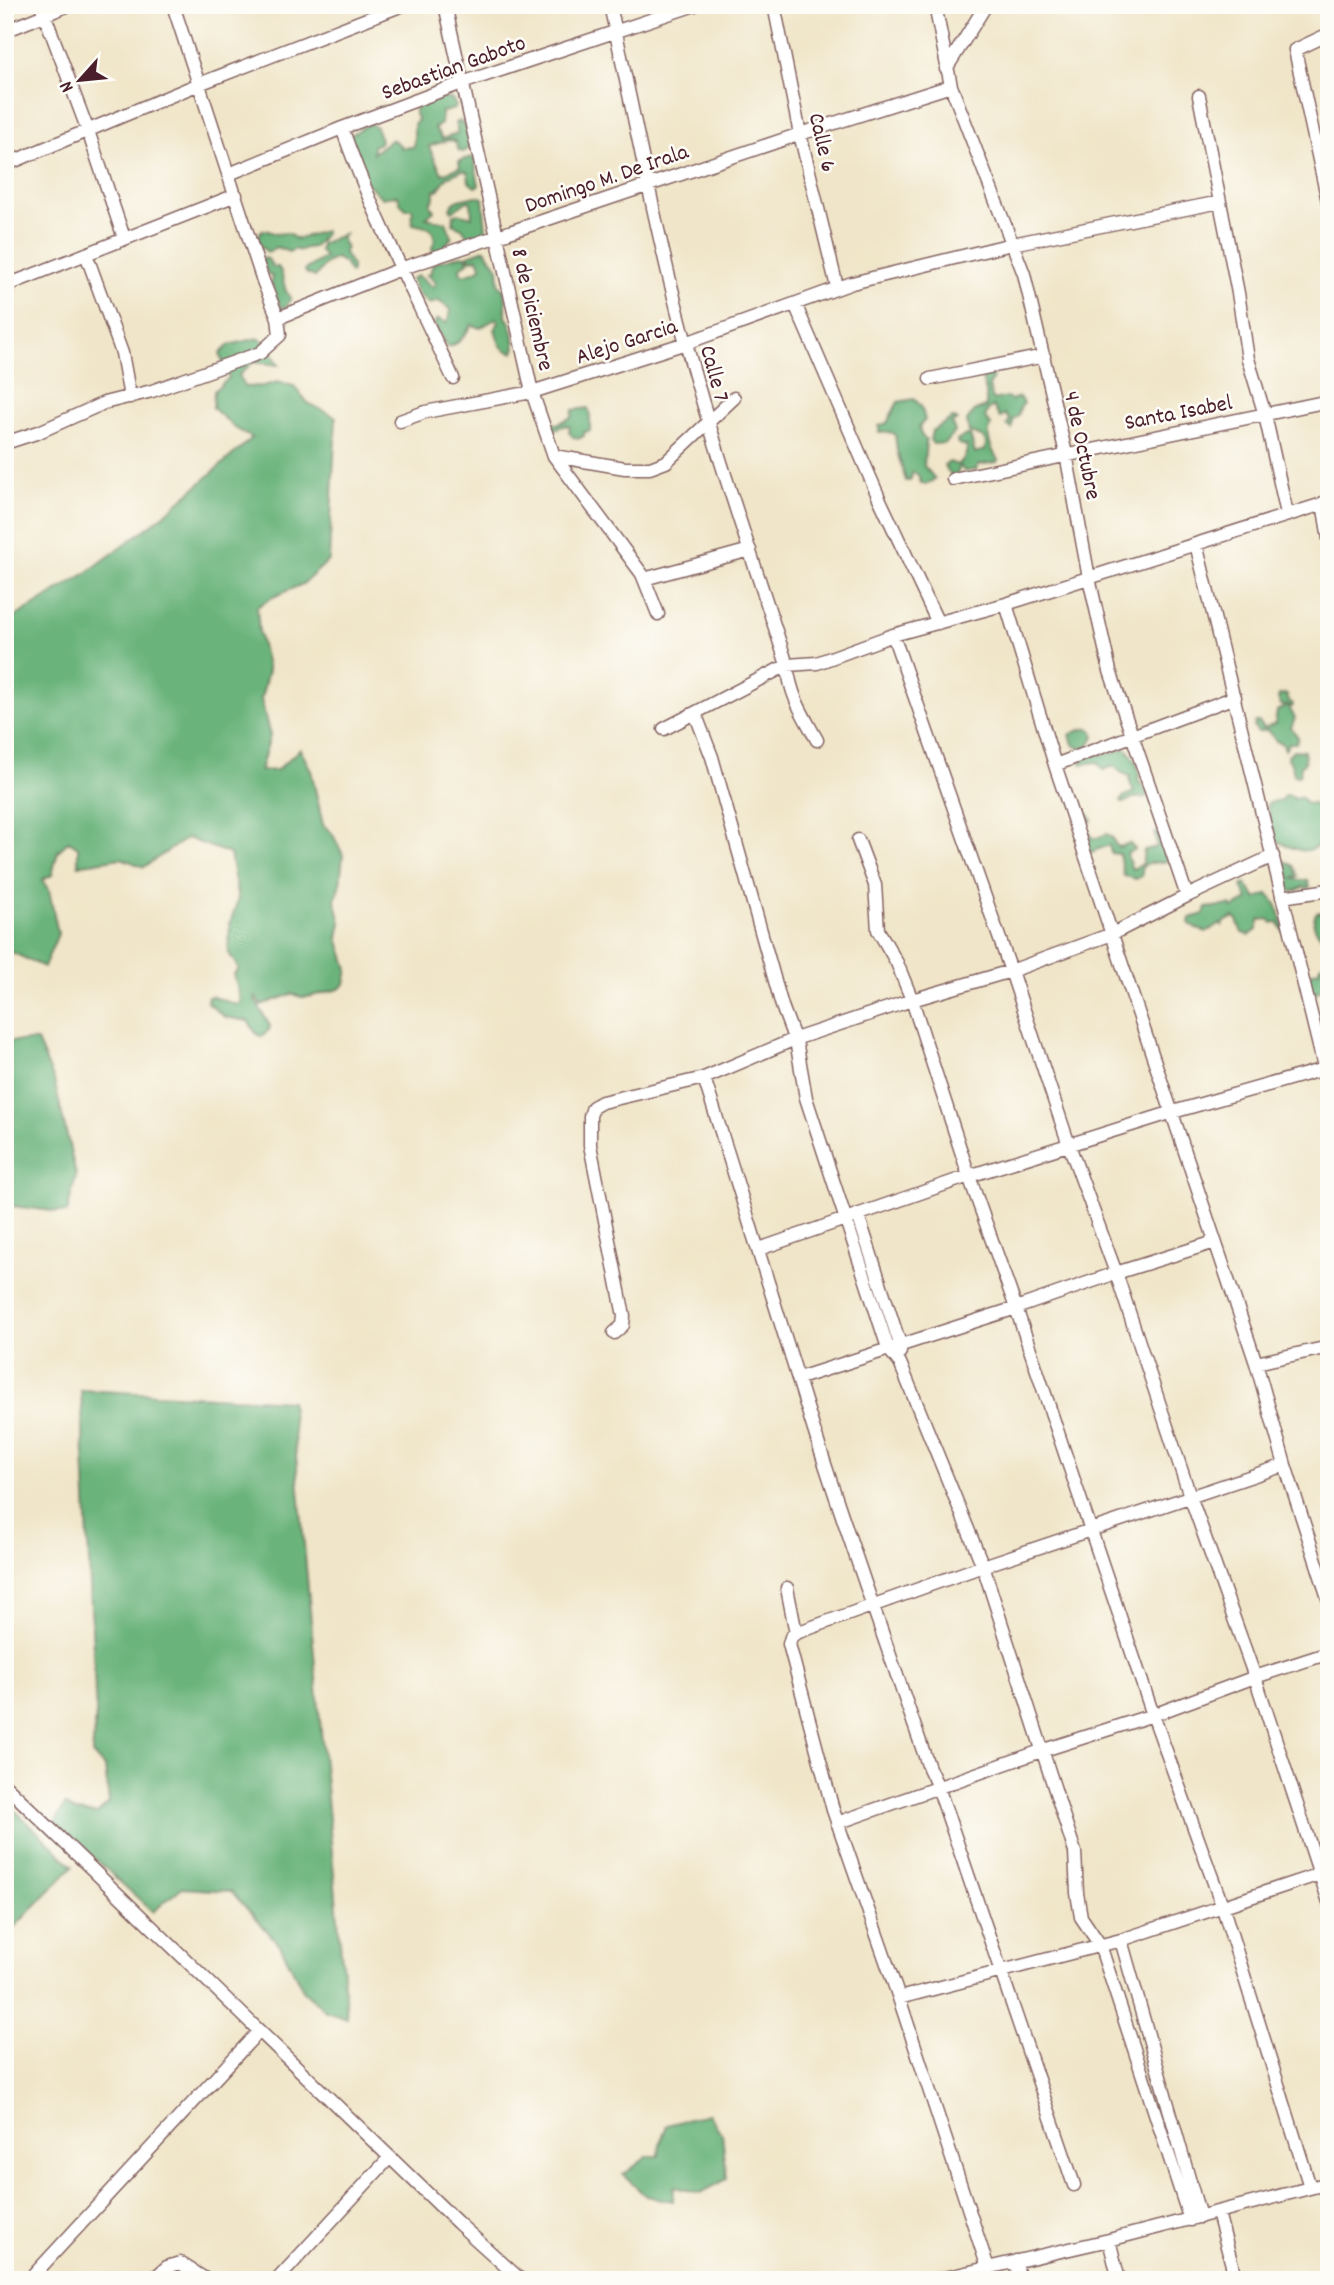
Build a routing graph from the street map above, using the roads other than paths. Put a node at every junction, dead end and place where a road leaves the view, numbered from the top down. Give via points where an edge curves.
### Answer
1 (69, 5) edge
2 (173, 5) edge
3 (403, 5) edge
4 (445, 5) edge
5 (610, 5) edge
6 (695, 5) edge
7 (774, 5) edge
8 (934, 5) edge
9 (986, 5) edge
10 (43, 10) edge
11 (5, 31) edge
12 (616, 32) junction
13 (1329, 34) edge
14 (946, 69) junction
15 (462, 83) junction
16 (199, 84) junction
17 (951, 86) junction
18 (1199, 96) dead end
19 (342, 128) junction
20 (88, 131) junction
21 (800, 134) junction
22 (5, 165) edge
23 (229, 174) junction
24 (648, 185) junction
25 (236, 195) junction
26 (1220, 202) junction
27 (1329, 206) edge
28 (496, 237) junction
29 (124, 238) junction
30 (1012, 244) junction
31 (86, 254) junction
32 (5, 265) edge
33 (403, 268) junction
34 (8, 284) edge
35 (837, 287) junction
36 (795, 304) junction
37 (278, 318) junction
38 (686, 343) junction
39 (1044, 356) junction
40 (453, 378) dead end
41 (930, 379) dead end
42 (532, 392) junction
43 (130, 397) junction
44 (734, 398) dead end
45 (1329, 401) edge
46 (1265, 415) junction
47 (400, 421) dead end
48 (707, 421) junction
49 (5, 443) edge
50 (1066, 454) junction
51 (554, 456) junction
52 (953, 480) dead end
53 (1326, 503) edge
54 (1287, 514) junction
55 (1329, 539) edge
56 (1196, 544) junction
57 (750, 550) junction
58 (1089, 578) junction
59 (644, 579) junction
60 (1006, 604) junction
61 (658, 614) dead end
62 (938, 623) junction
63 (892, 635) junction
64 (787, 665) junction
65 (1235, 696) junction
66 (695, 713) junction
67 (664, 729) dead end
68 (1131, 736) junction
69 (817, 740) dead end
70 (1055, 765) junction
71 (858, 840) dead end
72 (1273, 856) junction
73 (1329, 890) edge
74 (1187, 895) junction
75 (1282, 897) junction
76 (1112, 934) junction
77 (1011, 971) junction
78 (912, 1000) junction
79 (795, 1039) junction
80 (1324, 1069) junction
81 (704, 1078) junction
82 (1329, 1087) edge
83 (1173, 1112) junction
84 (1069, 1145) junction
85 (969, 1176) junction
86 (852, 1217) junction
87 (1215, 1242) junction
88 (759, 1249) junction
89 (1115, 1273) junction
90 (1016, 1308) junction
91 (614, 1333) dead end
92 (894, 1346) junction
93 (1329, 1347) edge
94 (1256, 1363) junction
95 (799, 1378) junction
96 (1284, 1465) junction
97 (1190, 1496) junction
98 (1091, 1529) junction
99 (983, 1566) junction
100 (787, 1588) dead end
101 (1329, 1601) edge
102 (872, 1605) junction
103 (796, 1633) junction
104 (1329, 1653) edge
105 (1255, 1677) junction
106 (1153, 1715) junction
107 (1044, 1750) junction
108 (5, 1785) edge
109 (938, 1787) junction
110 (837, 1823) junction
111 (1324, 1872) edge
112 (1329, 1902) edge
113 (1222, 1905) junction
114 (1121, 1940) junction
115 (1100, 1945) junction
116 (1001, 1971) junction
117 (899, 1998) junction
118 (259, 2031) junction
119 (390, 2157) junction
120 (1329, 2183) edge
121 (1074, 2185) dead end
122 (1310, 2187) junction
123 (1218, 2213) junction
124 (1195, 2218) junction
125 (1109, 2240) junction
126 (1016, 2261) junction
127 (988, 2268) junction
128 (29, 2280) edge
129 (152, 2280) edge
130 (207, 2280) edge
131 (277, 2280) edge
132 (521, 2280) edge
133 (935, 2280) edge
134 (1019, 2280) edge
135 (1119, 2280) edge
136 (1236, 2280) edge

1 - 10 street
2 - 16 street
3 - 16 street
4 - 15 street, 8 de Diciembre
5 - 12 street, Calle 7
6 - 12 street, Sebastian Gaboto
7 - 21 street, Calle 6
8 - 14 street, 4 de Octubre
9 - 14 street
10 - 11 street
10 - 20 street
12 - 15 street, Sebastian Gaboto
12 - 24 street, Calle 7
13 - 27 street via 1295,50
14 - 17 street, 4 de Octubre
15 - 19 street, Sebastian Gaboto
15 - 28 street, 8 de Diciembre
16 - 20 street
16 - 23 street
17 - 21 street, Domingo M. De Irala
17 - 30 street, 4 de Octubre
18 - 26 street
19 - 23 street, Sebastian Gaboto
19 - 33 street via 359,177
20 - 22 street
20 - 29 street
21 - 24 street, Domingo M. De Irala
21 - 35 street, Calle 6
23 - 25 street
24 - 28 street, Domingo M. De Irala
24 - 38 street, Calle 7
25 - 29 street
25 - 37 street
26 - 30 street, Alejo Garcia
26 - 46 street via 1248,359
28 - 33 street, Domingo M. De Irala
28 - 42 street, 8 de Diciembre
29 - 31 street
30 - 35 street, Alejo Garcia
30 - 39 street, 4 de Octubre
31 - 34 street
31 - 43 street via 122,353
32 - 34 street
33 - 37 street, Domingo M. De Irala
33 - 40 street
35 - 36 street, Alejo Garcia
36 - 38 street, Alejo Garcia
36 - 62 street
37 - 43 street via 280,335 260,354
38 - 42 street, Alejo Garcia
38 - 48 street, Calle 7
39 - 41 street
39 - 50 street, 4 de Octubre
42 - 47 street, Alejo Garcia
42 - 51 street, 8 de Diciembre
43 - 49 street
44 - 48 street
45 - 46 street, Santa Isabel
46 - 50 street, Santa Isabel
46 - 54 street
48 - 51 street via 666,461 650,468
48 - 57 street, Calle 7
50 - 52 street, Santa Isabel
50 - 58 street, 4 de Octubre
51 - 59 street, 8 de Diciembre
53 - 54 street
53 - 55 street
54 - 56 street
56 - 58 street
56 - 65 street
57 - 59 street
57 - 64 street, Calle 7
58 - 60 street
58 - 68 street, 4 de Octubre
59 - 61 street, 8 de Diciembre
60 - 62 street
60 - 70 street
62 - 63 street
63 - 64 street via 817,663
63 - 77 street
64 - 66 street
64 - 69 street, Calle 7 via 789,687
65 - 68 street
65 - 72 street
66 - 67 street
66 - 79 street
68 - 70 street
68 - 74 street, 4 de Octubre
70 - 76 street
71 - 78 street via 874,885 878,930
72 - 74 street
72 - 75 street
73 - 75 street
74 - 76 street
75 - 80 street
76 - 77 street
76 - 83 street
77 - 78 street
77 - 84 street
78 - 79 street
78 - 85 street
79 - 81 street
79 - 86 street via 806,1098
80 - 82 street
80 - 83 street
81 - 88 street
81 - 91 street via 593,1107 590,1144 624,1316 623,1325
83 - 84 street
83 - 87 street
84 - 85 street
84 - 89 street
85 - 86 street
85 - 90 street
86 - 88 street
86 - 92 street
87 - 89 street
87 - 94 street
88 - 95 street
89 - 90 street
89 - 97 street
90 - 92 street
90 - 98 street
92 - 95 street
92 - 99 street
93 - 94 street
94 - 96 street
95 - 102 street
96 - 97 street
96 - 101 street
97 - 98 street
97 - 105 street
98 - 99 street
98 - 106 street
99 - 102 street
99 - 107 street
100 - 103 street
102 - 103 street
102 - 109 street
103 - 110 street via 789,1644
104 - 105 street
105 - 106 street
105 - 111 street
106 - 107 street
106 - 113 street
107 - 109 street
107 - 115 street via 1075,1852 1081,1917
108 - 118 street
109 - 110 street
109 - 116 street
110 - 117 street
111 - 112 street
111 - 113 street
113 - 114 street
113 - 122 street
114 - 115 street
114 - 124 street
115 - 116 street
115 - 124 street
116 - 117 street
116 - 121 street
117 - 127 street
118 - 119 street
118 - 128 street
119 - 131 street
119 - 132 street
120 - 122 street
122 - 123 street
123 - 124 street
123 - 136 street
124 - 125 street
125 - 126 street
125 - 135 street
126 - 127 street
126 - 134 street
127 - 133 street
129 - 130 street via 180,2263

